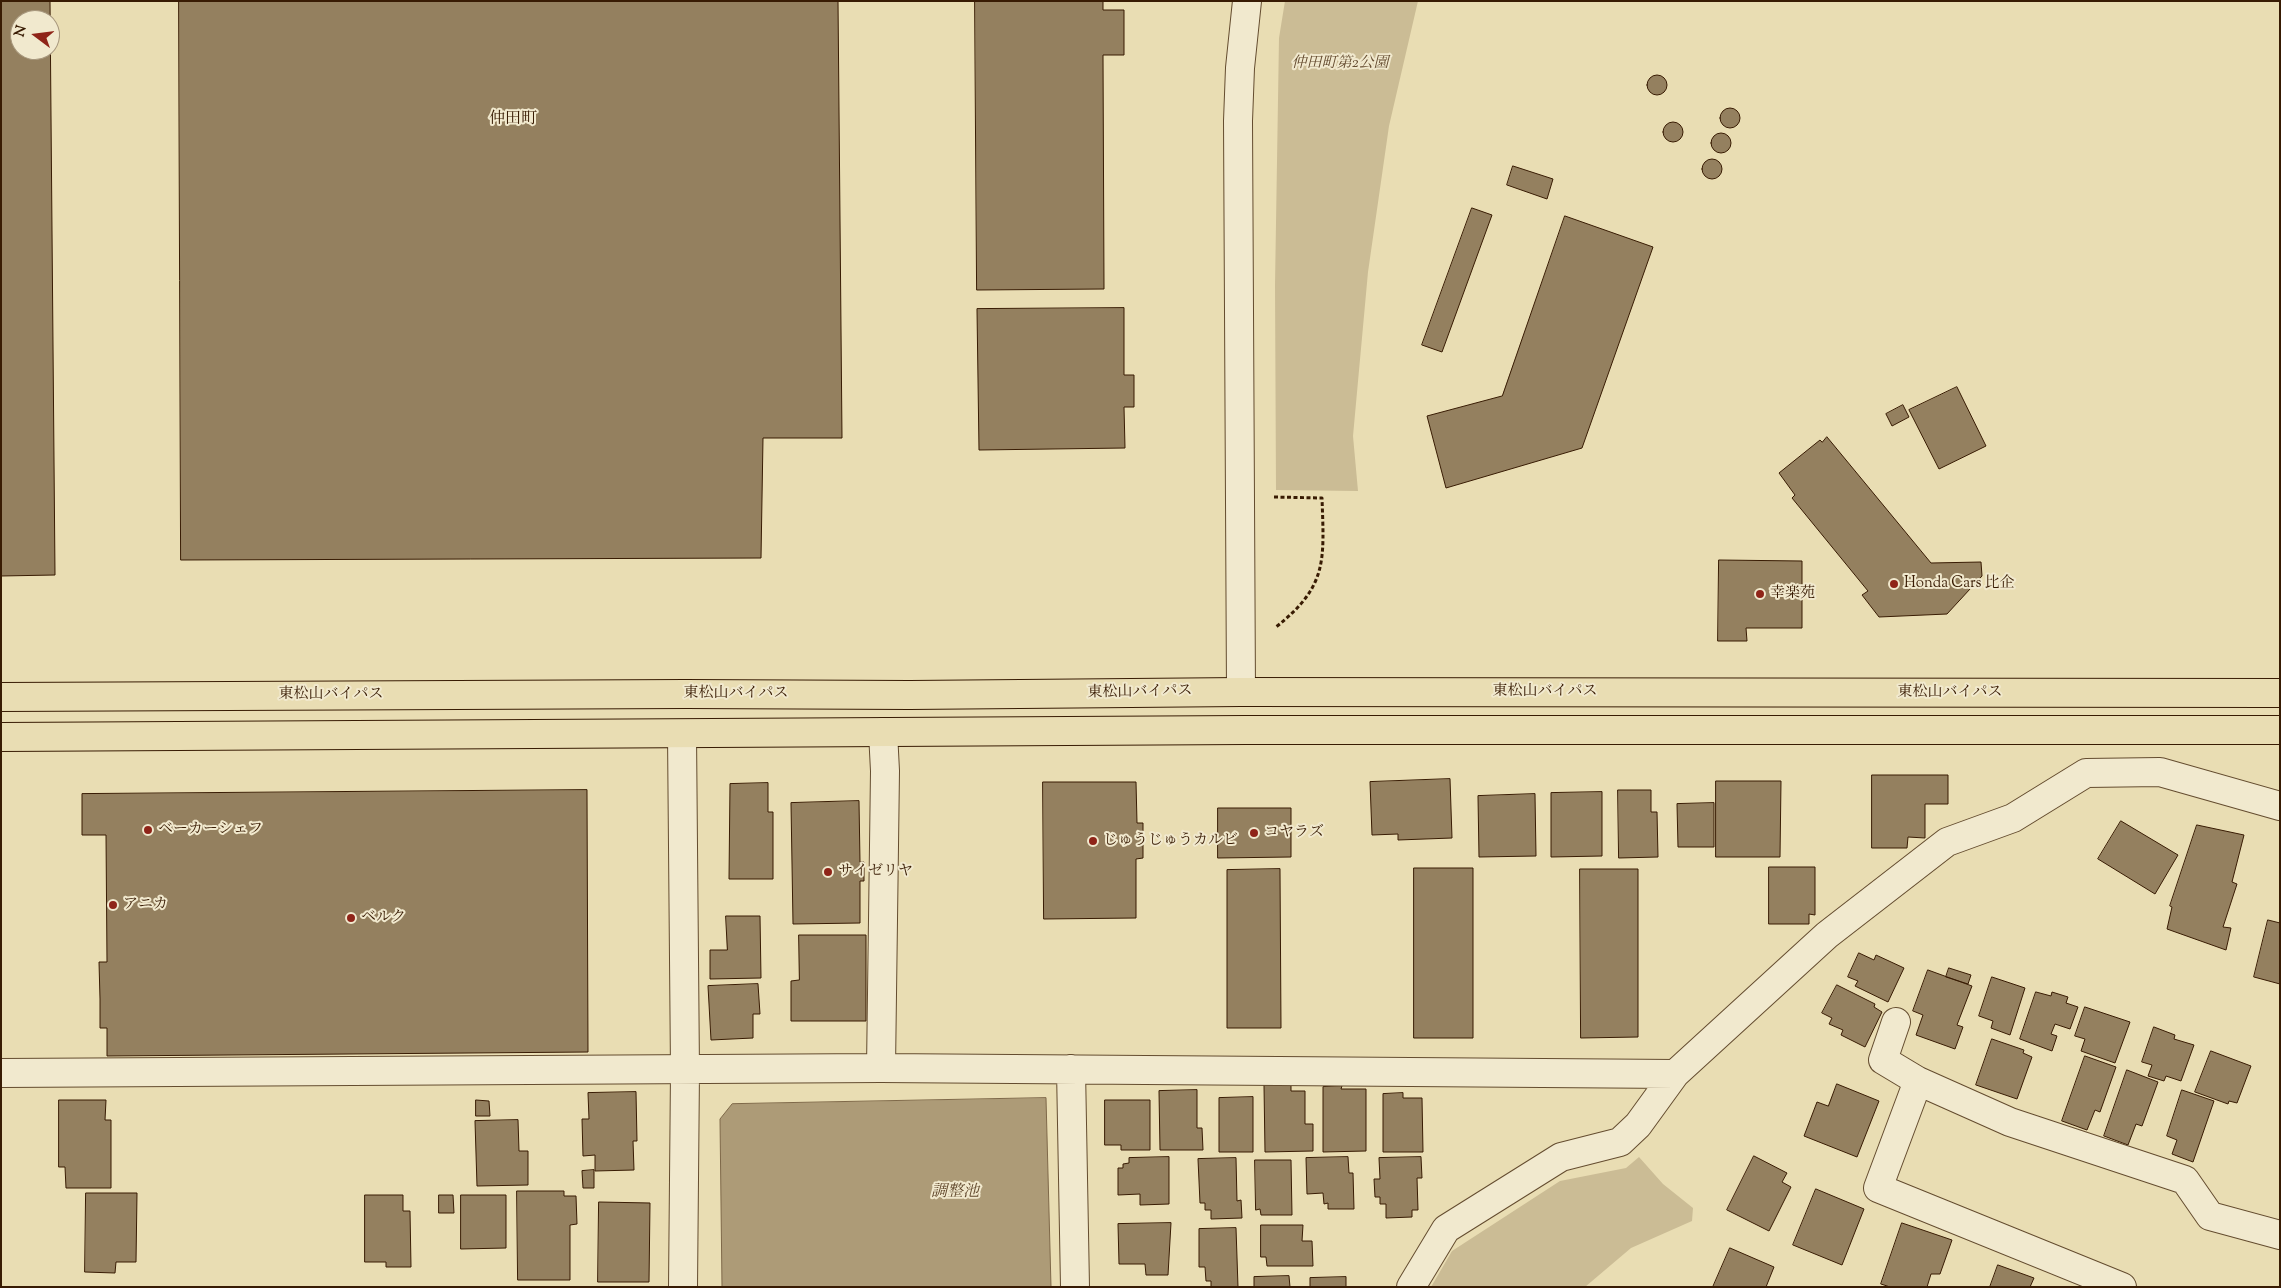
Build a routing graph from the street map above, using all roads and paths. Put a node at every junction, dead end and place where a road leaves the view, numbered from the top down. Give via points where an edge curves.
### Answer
1 (1247, 1) edge
2 (1268, 497) dead end
3 (1275, 628) dead end
4 (1241, 692) junction
5 (2280, 693) edge
6 (1, 697) edge
7 (2280, 730) edge
8 (883, 732) junction
9 (682, 734) junction
10 (1, 737) edge
11 (2280, 806) edge
12 (1896, 1022) dead end
13 (881, 1068) junction
14 (1071, 1069) junction
15 (685, 1071) junction
16 (1, 1073) edge
17 (1675, 1074) junction
18 (1918, 1081) junction
19 (2280, 1235) edge
20 (683, 1287) edge
21 (1075, 1287) edge
22 (1411, 1287) edge
23 (2122, 1287) edge

1 - 4 street via 1238,121
2 - 3 path via 1322,498 1322,565 1316,583 1297,610
4 - 5 highway, 東松山バイパス
4 - 6 highway, 東松山バイパス
7 - 8 highway
8 - 9 highway
8 - 13 street
9 - 10 highway
9 - 15 street
11 - 17 street via 2160,772 2086,773 2013,818 1947,842 1827,935
12 - 18 street via 1883,1060
13 - 14 street
13 - 15 street
14 - 17 street
14 - 21 street
15 - 16 street via 411,1069
15 - 20 street
17 - 22 street via 1638,1125 1620,1142 1560,1157 1446,1229
18 - 19 street via 2010,1122 2185,1180 2210,1216
18 - 23 street via 1878,1188

